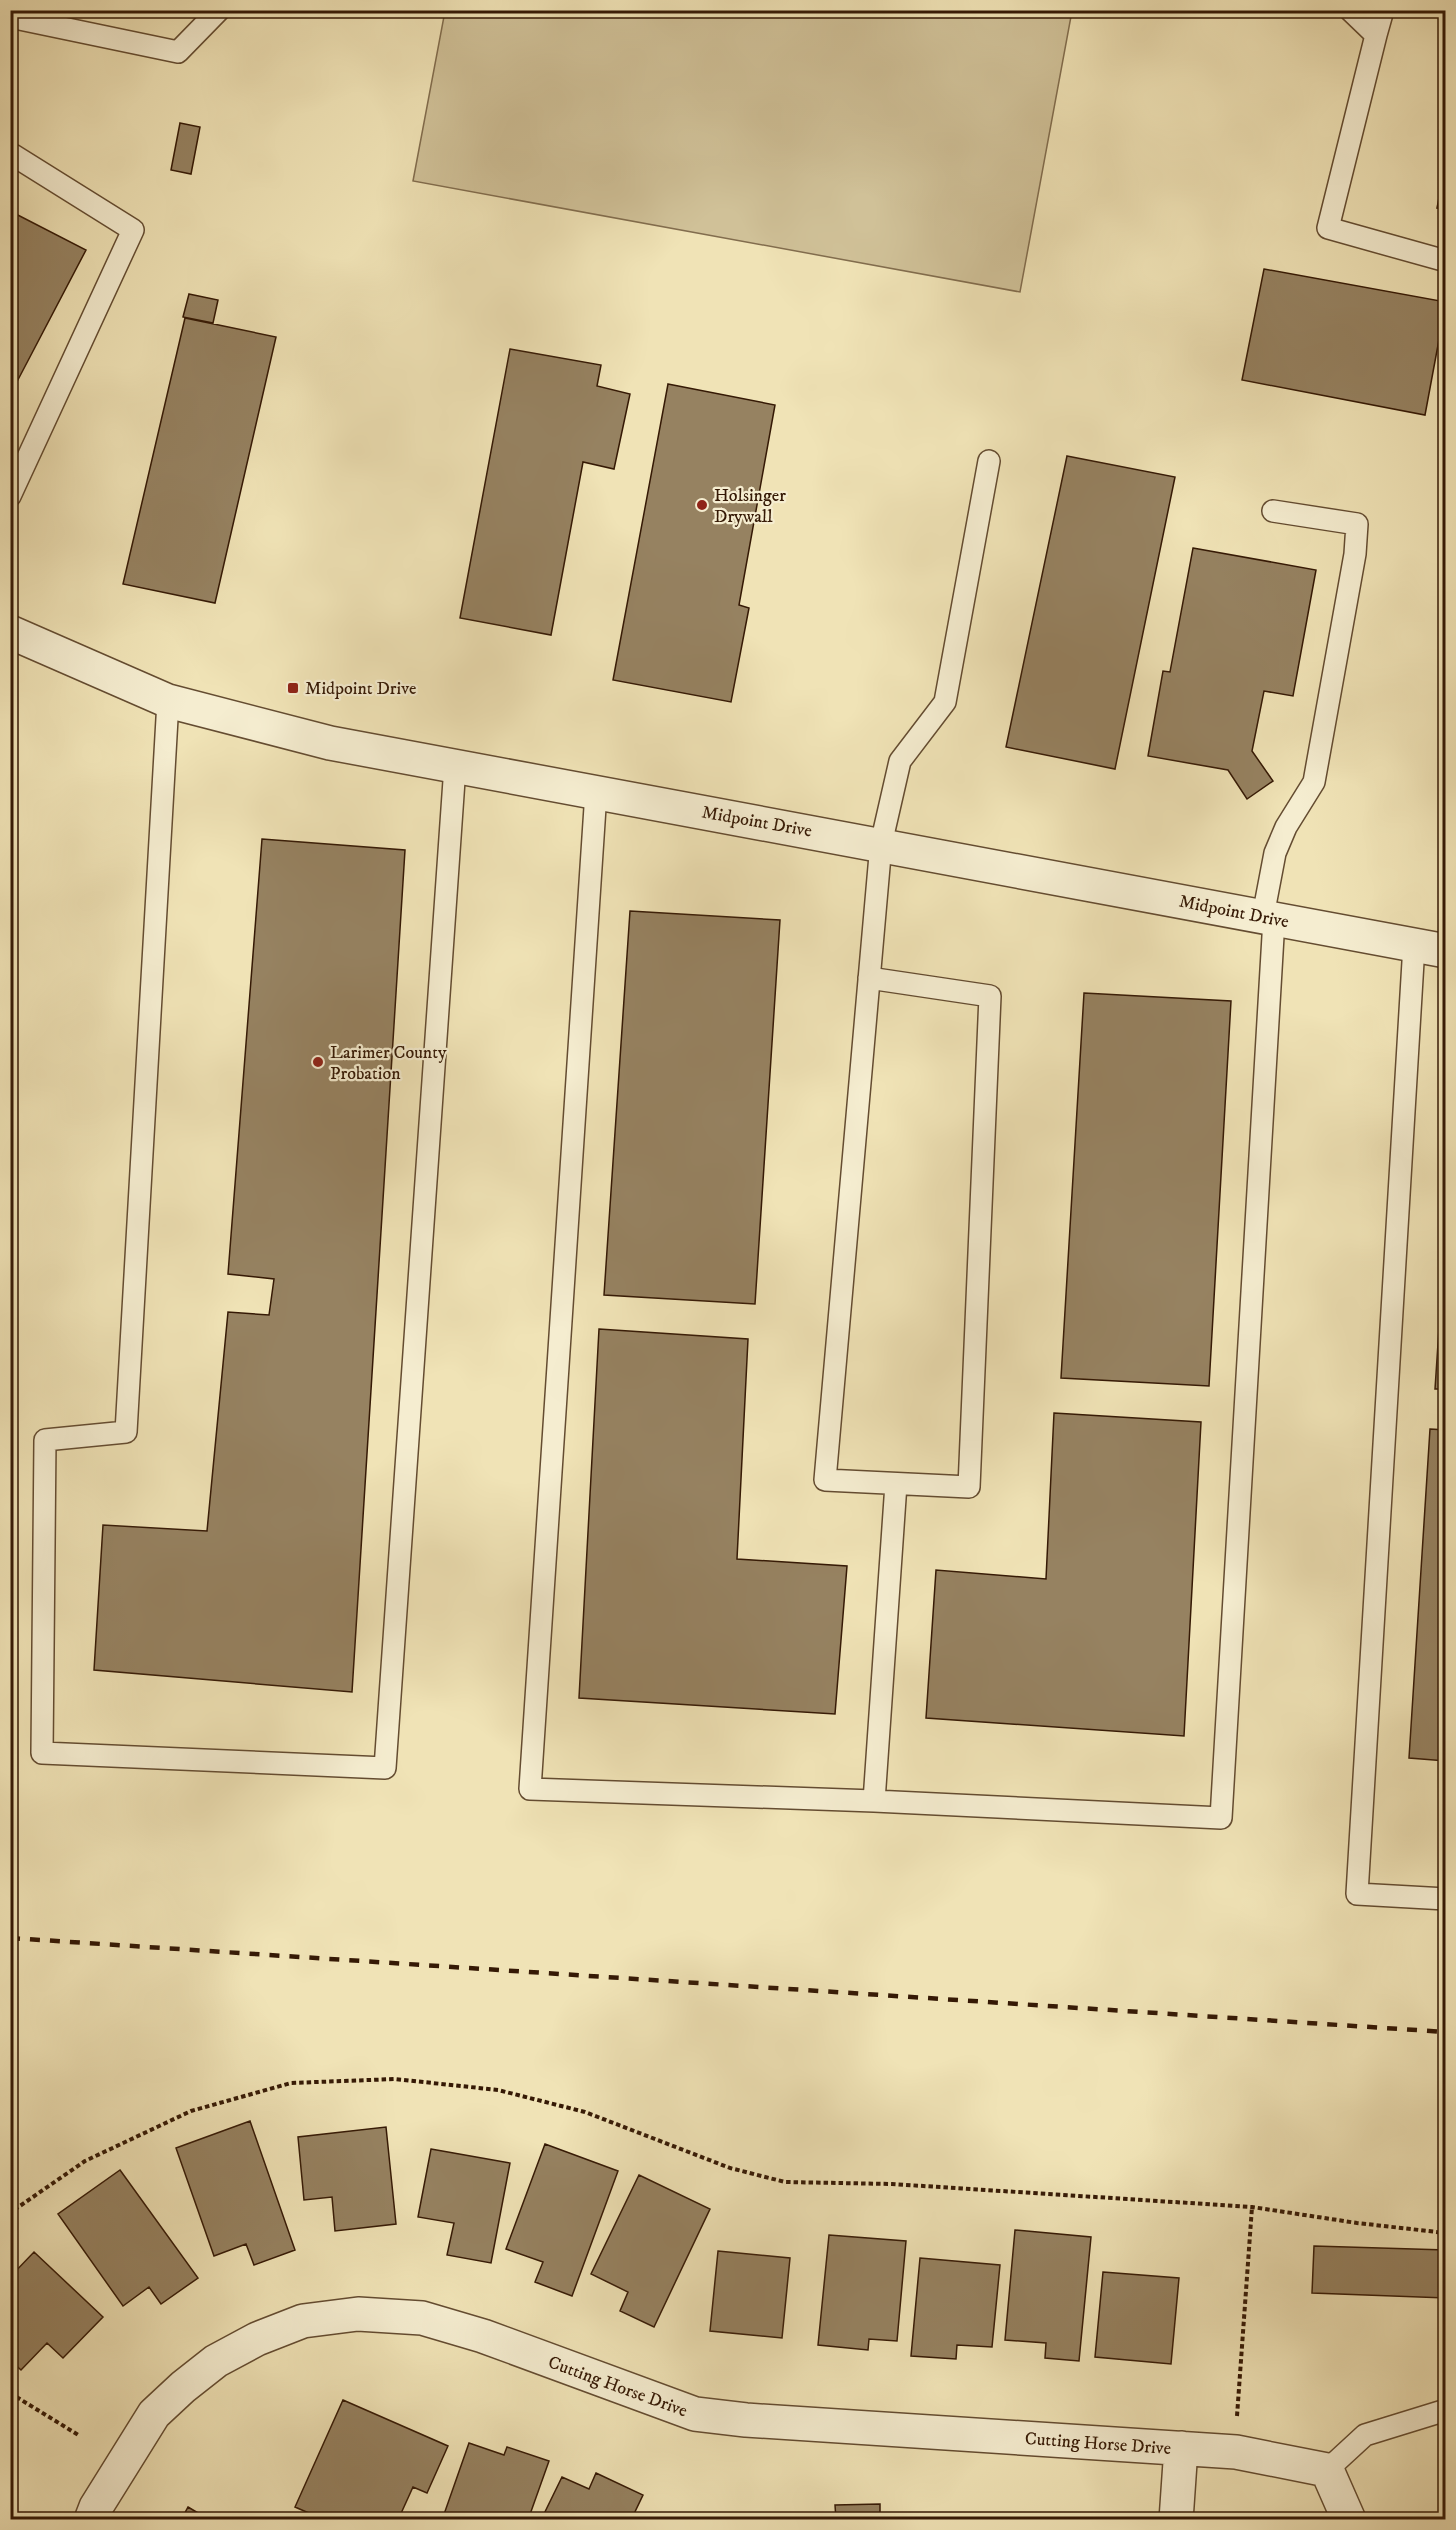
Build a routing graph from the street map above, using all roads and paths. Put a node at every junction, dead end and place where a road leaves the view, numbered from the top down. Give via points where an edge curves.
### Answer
1 (219, 10) edge
2 (1350, 10) edge
3 (1383, 10) edge
4 (12, 19) edge
5 (1377, 35) junction
6 (10, 156) edge
7 (1446, 261) edge
8 (989, 461) dead end
9 (10, 496) edge
10 (1274, 511) dead end
11 (10, 632) edge
12 (168, 700) junction
13 (455, 766) junction
14 (596, 792) junction
15 (881, 844) junction
16 (1268, 917) junction
17 (1414, 945) junction
18 (1446, 951) edge
19 (869, 978) junction
20 (896, 1484) junction
21 (874, 1801) junction
22 (1446, 1899) edge
23 (1252, 2207) junction
24 (10, 2216) edge
25 (1446, 2233) edge
26 (10, 2393) edge
27 (1238, 2410) dead end
28 (1446, 2410) edge
29 (80, 2436) dead end
30 (1181, 2448) junction
31 (1327, 2470) junction
32 (91, 2520) edge
33 (1176, 2520) edge
34 (1349, 2520) edge

1 - 4 lane via 178,52
2 - 5 lane
3 - 5 lane
5 - 7 lane via 1328,228
6 - 9 lane via 132,231
8 - 15 lane via 945,702 900,761
10 - 16 lane via 1357,524 1314,782 1286,826 1275,853
11 - 12 street, Midpoint Drive
12 - 13 street, Midpoint Drive via 330,743
12 - 13 lane via 126,1432 45,1440 42,1753 385,1768
13 - 14 street, Midpoint Drive
14 - 15 street, Midpoint Drive
14 - 21 lane via 530,1789
15 - 16 street, Midpoint Drive
15 - 19 lane
16 - 17 street, Midpoint Drive
16 - 21 lane via 1221,1818
17 - 18 street, Midpoint Drive
17 - 22 lane via 1357,1894
19 - 20 lane via 825,1480
19 - 20 lane via 990,996 969,1487
20 - 21 lane
23 - 24 path via 892,2184 785,2182 730,2168 585,2112 498,2090 395,2079 291,2083 191,2110 85,2161
23 - 25 path
23 - 27 path
26 - 29 path
28 - 31 lane via 1365,2435
30 - 31 street, Cutting Horse Drive via 1245,2452
30 - 32 street, Cutting Horse Drive via 695,2414 483,2336 422,2318 358,2314 303,2321 216,2361 154,2414
30 - 33 street
31 - 34 street

